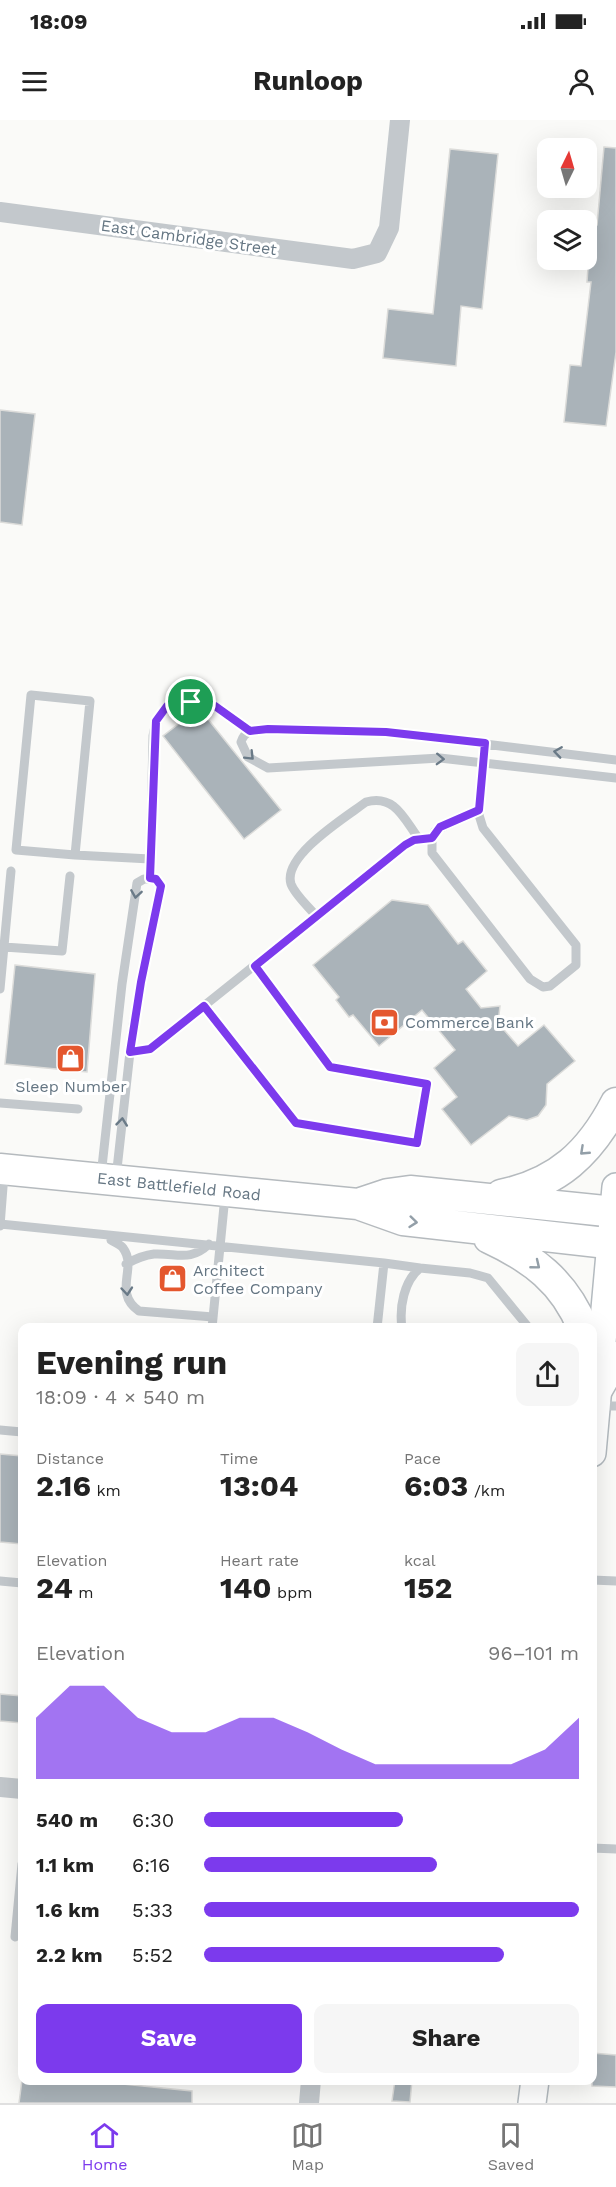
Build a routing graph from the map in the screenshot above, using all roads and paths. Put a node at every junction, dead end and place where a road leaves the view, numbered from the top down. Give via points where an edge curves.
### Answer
1 (400, 120) edge
2 (0, 212) edge
3 (250, 731) junction
4 (485, 743) junction
5 (616, 760) edge
6 (483, 762) junction
7 (616, 778) edge
8 (479, 810) junction
9 (432, 838) junction
10 (419, 839) junction
11 (75, 855) junction
12 (150, 859) junction
13 (11, 871) dead end
14 (70, 876) dead end
15 (150, 878) junction
16 (317, 917) junction
17 (4, 947) junction
18 (255, 966) junction
19 (0, 989) edge
20 (204, 1006) junction
21 (130, 1052) junction
22 (0, 1102) edge
23 (616, 1103) edge
24 (78, 1109) dead end
25 (2, 1169) edge
26 (109, 1179) junction
27 (226, 1191) junction
28 (484, 1199) junction
29 (358, 1204) junction
30 (615, 1204) edge
31 (0, 1225) edge
32 (467, 1227) junction
33 (111, 1240) dead end
34 (613, 1243) edge
35 (210, 1244) junction
36 (220, 1245) junction
37 (384, 1263) junction
38 (126, 1264) junction
39 (420, 1268) junction
40 (212, 1322) edge
41 (378, 1323) edge
42 (402, 1323) edge
43 (525, 1323) edge
44 (580, 1323) edge
45 (601, 1379) edge
46 (597, 1412) edge
47 (0, 1430) edge
48 (18, 1432) edge
49 (597, 1580) edge
50 (0, 1581) edge
51 (616, 1581) edge
52 (18, 1583) edge
53 (0, 1787) edge
54 (18, 1789) edge
55 (597, 1848) edge
56 (616, 1850) edge
57 (18, 1906) edge
58 (15, 1937) dead end
59 (311, 2085) edge
60 (534, 2085) edge
61 (309, 2103) edge
62 (532, 2103) edge

1 - 2 street, East Cambridge Street via 389,228 377,253 353,259
3 - 4 lane via 386,732
3 -> 6 lane via 241,746 248,758 268,768 419,758
3 - 12 lane via 215,706 204,704 174,703 158,715 153,736
5 -> 4 lane
4 - 6 lane
6 - 7 lane
6 - 8 lane
8 - 9 lane via 440,827
8 - 9 lane via 483,828 576,945 576,965 550,986 543,987 530,979 432,853
9 - 10 lane
10 - 16 lane via 405,845
10 - 16 lane via 393,805 379,798 366,802 295,860 290,874 292,886
11 - 11 lane via 90,701 31,695 15,850
11 - 12 lane
12 - 15 lane
13 - 17 lane
14 - 17 lane via 62,951
15 - 21 lane via 161,886
15 -> 26 lane via 137,883 122,984
16 - 18 lane
17 - 19 lane
18 - 20 lane
18 - 20 lane via 330,1067 427,1084 417,1143 296,1123
20 - 21 lane via 150,1049
26 -> 21 lane
22 - 24 lane
23 -> 28 main road via 594,1142 568,1165 547,1180 520,1191
25 - 26 main road, East Battlefield Road
25 - 31 lane
26 - 27 main road, East Battlefield Road
27 - 29 main road, East Battlefield Road
27 - 36 lane
28 - 29 main road, East Battlefield Road via 410,1191
28 - 30 main road, East Battlefield Road
29 -> 32 main road, East Battlefield Road via 403,1220
30 - 34 main road
31 - 35 lane
32 - 34 main road, East Battlefield Road
32 -> 44 main road via 523,1254 544,1271 567,1296
33 - 38 lane via 123,1248
34 - 45 main road
35 - 36 lane
35 - 38 lane via 199,1254 153,1254
36 - 37 lane
36 - 40 lane
37 - 39 lane
37 - 41 lane
38 -> 40 lane via 126,1295 129,1304 139,1311
39 - 42 lane via 406,1287
39 - 43 lane via 488,1278
45 - 46 main road
47 - 48 lane
49 - 51 lane
50 - 52 lane
53 - 54 street
55 - 56 lane
57 - 58 lane
59 - 61 street
60 - 62 main road

